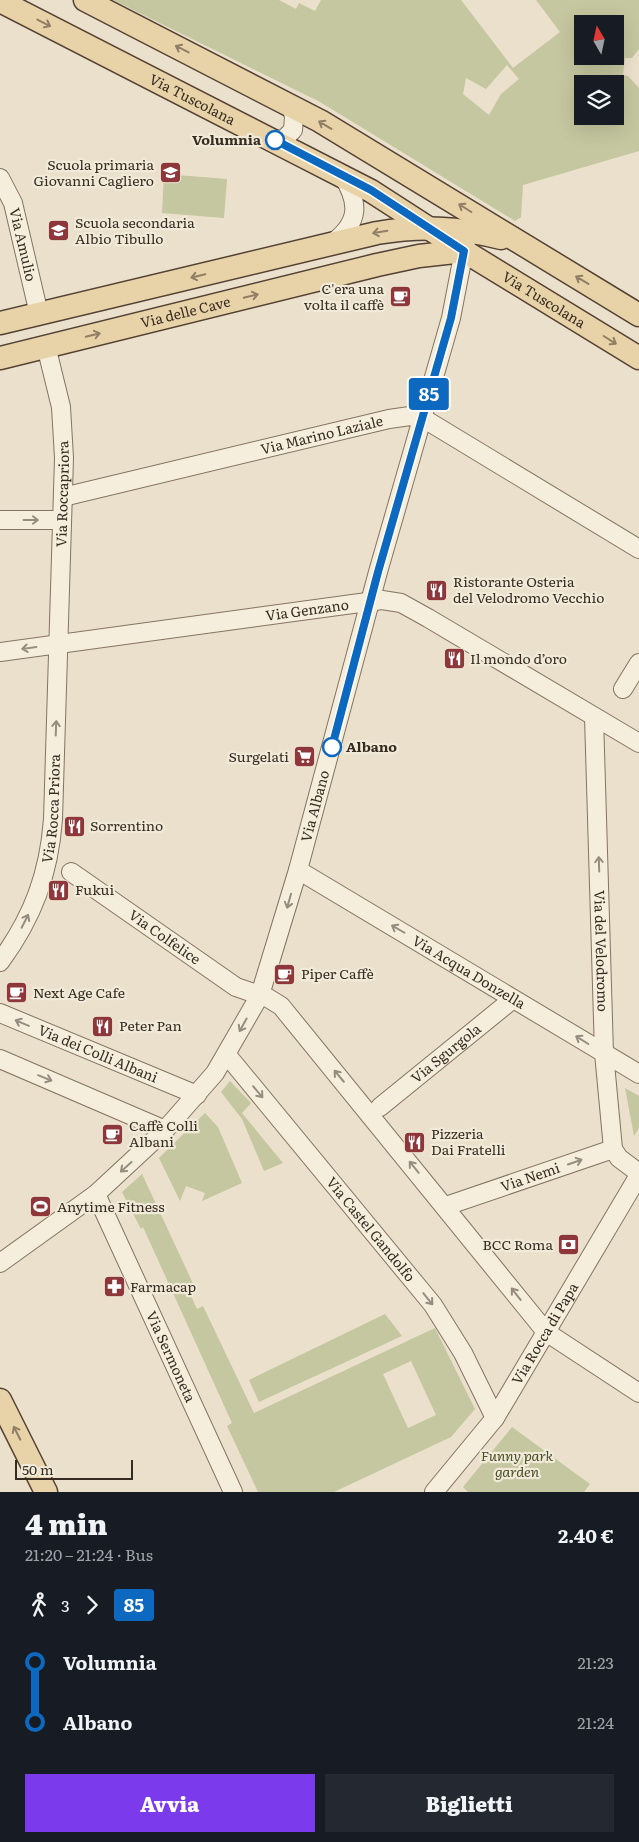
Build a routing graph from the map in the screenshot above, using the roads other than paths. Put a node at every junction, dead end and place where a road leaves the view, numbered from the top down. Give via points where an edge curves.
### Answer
1 (85, 0) edge
2 (0, 2) edge
3 (291, 105) junction
4 (275, 140) junction
5 (341, 175) junction
6 (0, 178) edge
7 (429, 227) junction
8 (466, 240) junction
9 (521, 243) junction
10 (331, 244) junction
11 (39, 314) junction
12 (639, 315) edge
13 (0, 323) edge
14 (46, 346) junction
15 (0, 358) edge
16 (639, 358) edge
17 (422, 418) junction
18 (63, 497) junction
19 (0, 520) edge
20 (62, 520) junction
21 (639, 549) edge
22 (371, 600) junction
23 (59, 643) junction
24 (0, 652) edge
25 (639, 663) edge
26 (623, 689) dead end
27 (594, 716) junction
28 (639, 744) edge
29 (298, 870) junction
30 (71, 872) dead end
31 (0, 962) edge
32 (260, 995) junction
33 (513, 999) junction
34 (0, 1013) edge
35 (604, 1053) junction
36 (226, 1055) junction
37 (0, 1059) edge
38 (639, 1074) edge
39 (197, 1095) junction
40 (380, 1107) dead end
41 (165, 1130) junction
42 (613, 1149) junction
43 (639, 1174) edge
44 (96, 1194) junction
45 (446, 1206) junction
46 (0, 1264) edge
47 (546, 1332) junction
48 (639, 1393) edge
49 (0, 1400) edge
50 (495, 1418) junction
51 (441, 1490) edge
52 (46, 1492) edge
53 (234, 1492) edge

3 -> 1 main road
2 -> 4 main road, Via Tuscolana
3 - 4 street via 293,130 284,138
9 -> 3 main road
4 - 5 main road, Via Tuscolana
5 - 7 main road, Via Tuscolana
5 - 10 street via 353,194 356,206 350,225
6 - 11 street, Via Amulio via 13,203
7 - 8 main road
7 -> 10 main road via 377,233
8 - 9 main road
14 -> 8 main road, Via delle Cave via 419,256
8 -> 16 main road, Via Tuscolana
8 - 17 street, Via Albano via 451,318
12 -> 9 main road
10 -> 11 main road
11 - 13 main road
11 - 14 main road
14 - 15 main road, Via delle Cave
14 - 18 street, Via Roccapriora via 61,407
17 - 18 street, Via Marino Laziale via 388,419
17 - 21 street, Via Marino Laziale
17 - 22 street, Via Albano
18 - 20 street, Via Roccapriora
19 -> 20 street
20 - 23 street, Via Roccapriora
22 - 23 street, Via Genzano
22 - 27 street, Via Genzano via 410,608
22 - 29 street, Via Albano
23 -> 24 street, Via Genzano
31 -> 23 street, Via Rocca Priora via 32,908 48,860 53,819
25 - 26 street
27 - 28 street, Via Genzano
35 -> 27 street, Via del Velodromo
29 -> 32 street, Via Albano
33 -> 29 street, Via Acqua Donzella
30 - 32 street, Via Colfelice via 236,987
32 -> 36 street, Via Albano
45 -> 32 street via 281,1006
35 -> 33 street, Via Acqua Donzella
33 - 40 street, Via Sgurgola
39 -> 34 street, Via dei Colli Albani
35 - 38 street, Via Acqua Donzella
35 - 42 street, Via del Velodromo
36 - 39 street, Via Albano
36 -> 50 street, Via Castel Gandolfo via 433,1305 463,1353
37 -> 41 street
39 - 41 street, Via Albano
41 -> 44 street, Via Albano
42 - 43 street via 618,1158
45 -> 42 street, Via Nemi
43 - 47 street, Via Rocca di Papa
44 - 46 street, Via Albano
44 - 53 street, Via Sermoneta
47 -> 45 street
47 - 48 street
47 - 50 street, Via Rocca di Papa
52 -> 49 main road
50 - 51 street, Via Rocca di Papa

